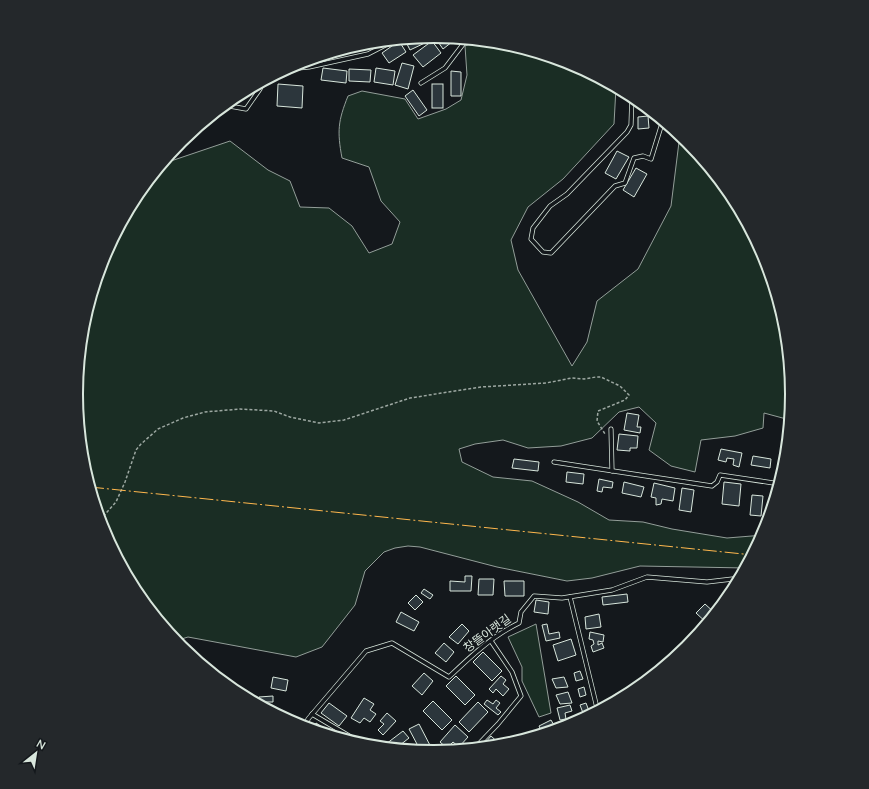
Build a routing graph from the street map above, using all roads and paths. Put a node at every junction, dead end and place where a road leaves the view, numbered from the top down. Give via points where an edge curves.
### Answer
1 (463, 45) edge
2 (381, 47) edge
3 (308, 67) edge
4 (421, 83) dead end
5 (259, 90) edge
6 (632, 103) edge
7 (233, 107) edge
8 (661, 126) edge
9 (611, 429) dead end
10 (611, 443) junction
11 (554, 462) dead end
12 (612, 470) junction
13 (774, 483) edge
14 (105, 515) edge
15 (734, 579) edge
16 (570, 597) junction
17 (491, 641) junction
18 (597, 706) edge
19 (312, 714) junction
20 (307, 722) edge
21 (347, 735) edge
22 (480, 743) edge

1 - 4 lane via 445,68
2 - 3 lane via 368,54
5 - 7 lane via 246,109
6 - 8 lane via 631,125 627,132 567,194 550,206 533,228 531,238 543,252 551,253 615,186 625,183 634,158 643,156 650,159
9 - 10 lane
10 - 12 lane
10 - 14 path via 597,421 598,411 629,396 620,386 601,377 481,387 410,398 344,420 319,423 274,411 215,410 182,418 149,435 136,450 116,502
11 - 12 lane
12 - 13 lane via 712,486 720,475
15 - 16 lane, 창뜰아랫길 via 708,582 648,577 612,590
16 - 17 lane, 창뜰아랫길 via 534,596 521,612 519,624 504,630
16 - 18 lane
17 - 19 lane, 창뜰아랫길 via 449,677 392,643 366,652
17 - 22 lane via 512,672 521,696
19 - 20 lane, 창뜰아랫길
19 - 21 lane

